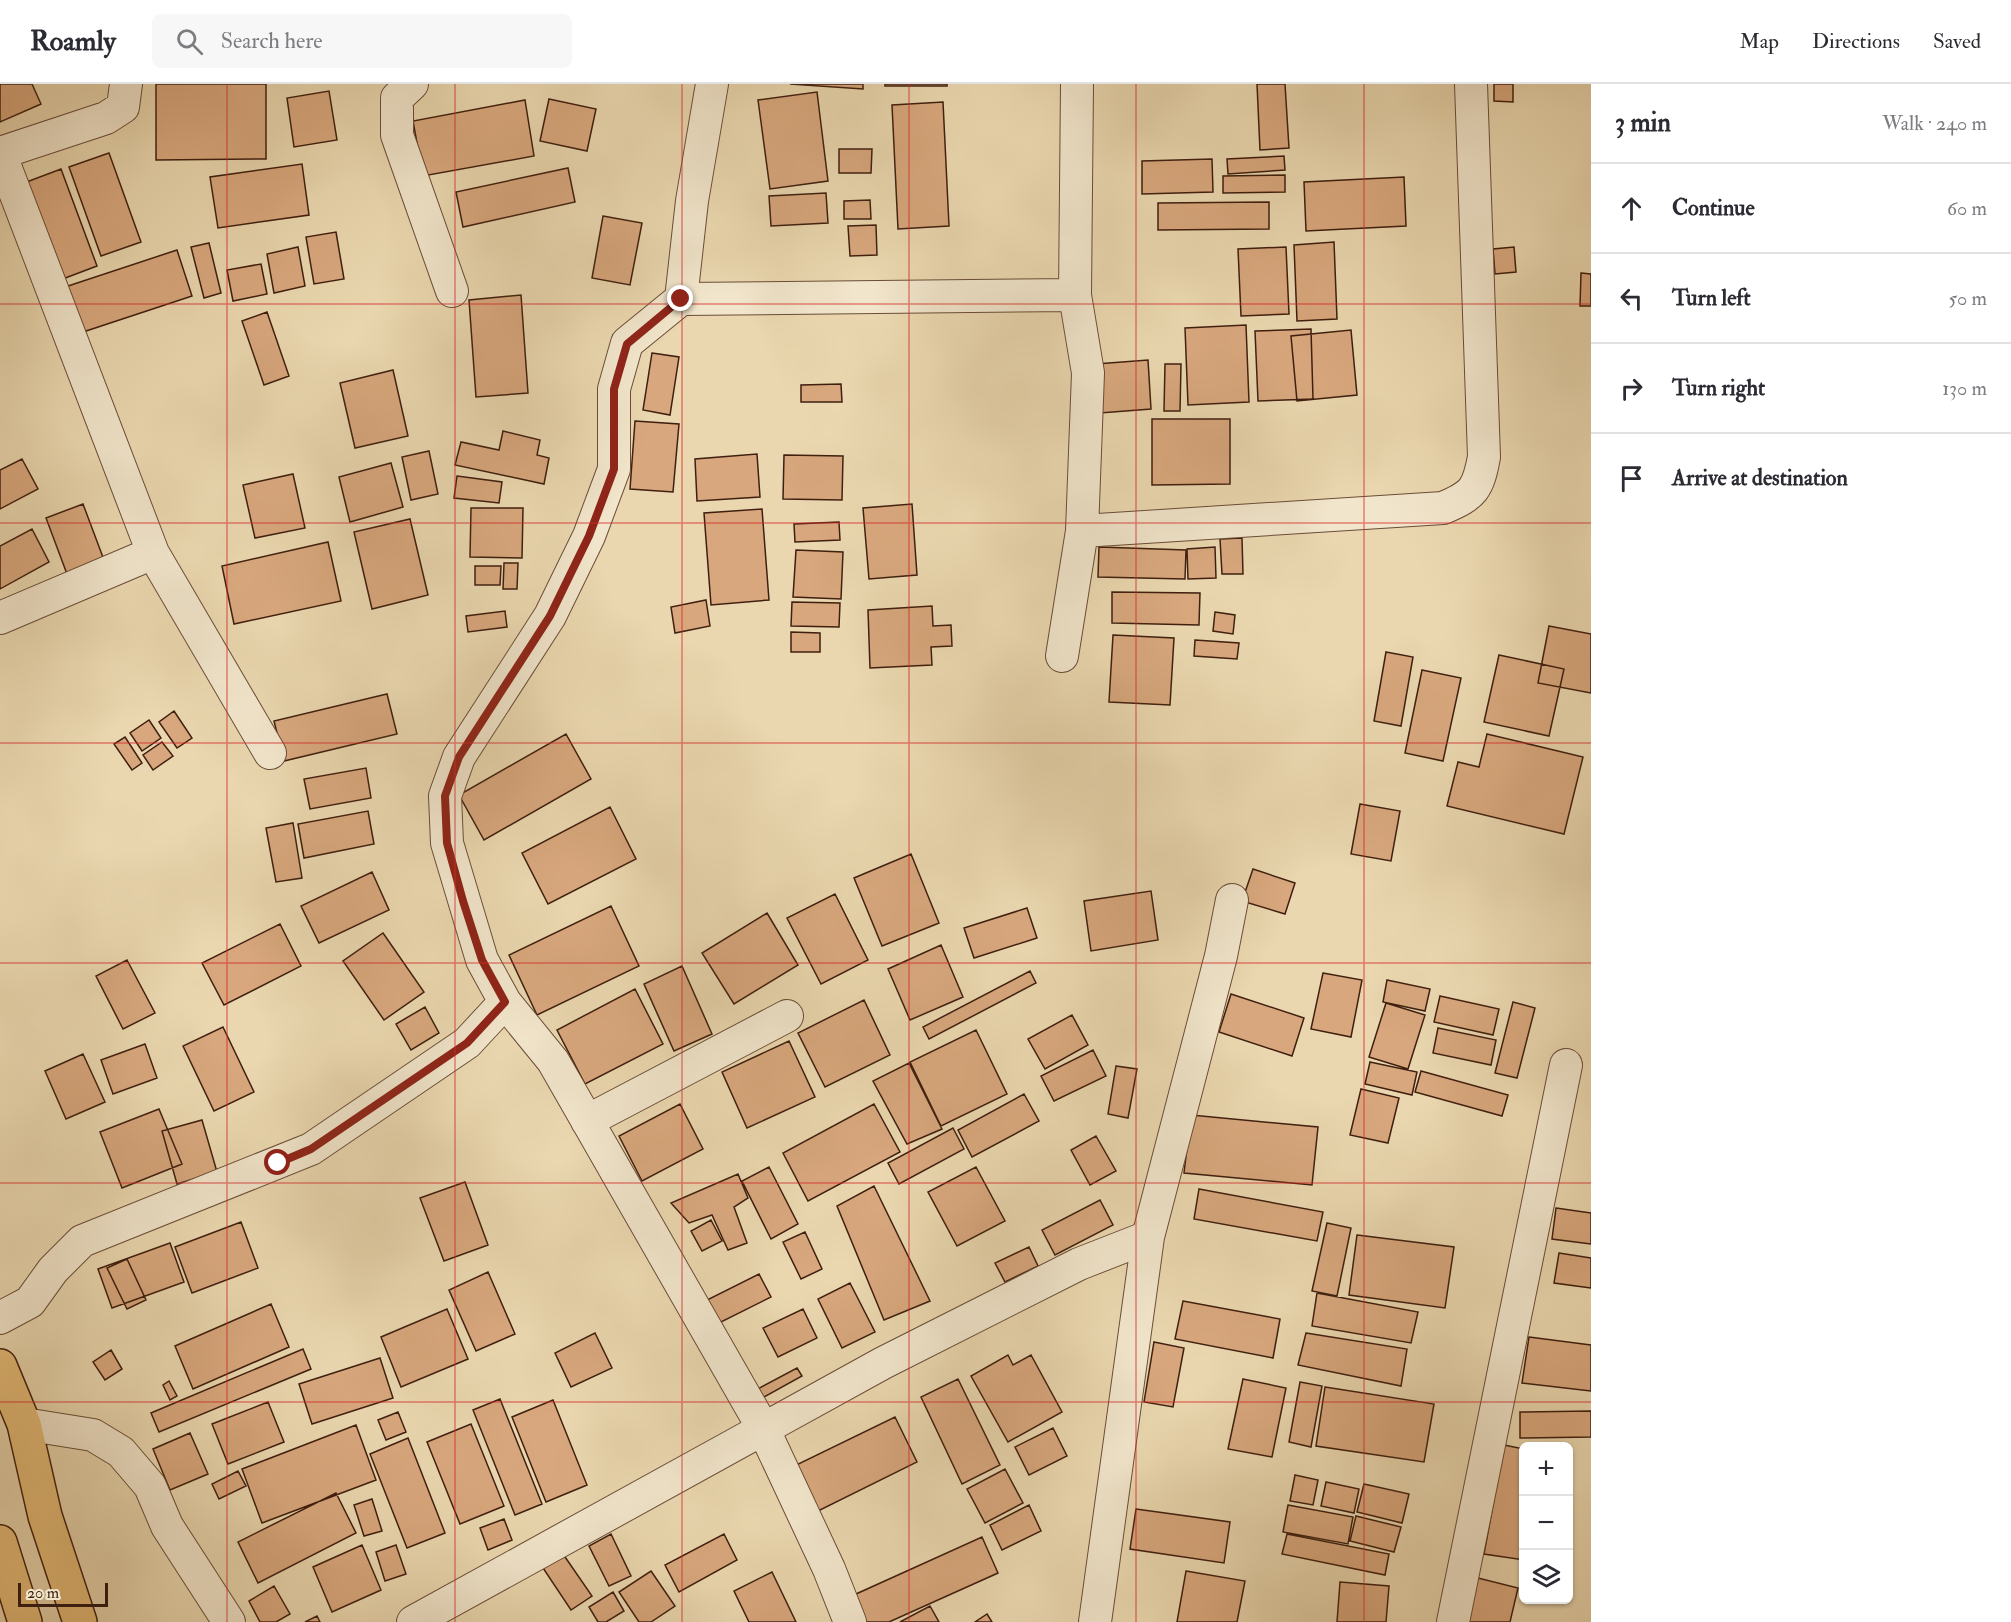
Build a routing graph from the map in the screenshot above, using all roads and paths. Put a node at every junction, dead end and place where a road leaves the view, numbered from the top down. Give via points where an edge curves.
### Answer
1 (126, 84) edge
2 (412, 84) edge
3 (712, 84) edge
4 (1077, 84) edge
5 (1471, 84) edge
6 (0, 153) edge
7 (452, 291) dead end
8 (1075, 295) junction
9 (681, 299) junction
10 (1082, 531) junction
11 (153, 553) junction
12 (0, 618) edge
13 (1062, 656) dead end
14 (270, 753) dead end
15 (1232, 900) dead end
16 (505, 1002) junction
17 (787, 1016) dead end
18 (1566, 1065) dead end
19 (587, 1121) junction
20 (1148, 1237) junction
21 (0, 1318) edge
22 (0, 1366) edge
23 (24, 1424) junction
24 (763, 1428) junction
25 (0, 1542) edge
26 (25, 1622) edge
27 (80, 1622) edge
28 (229, 1622) edge
29 (413, 1622) edge
30 (850, 1622) edge
31 (1095, 1622) edge
32 (1453, 1622) edge

1 - 6 street via 123,107 106,118
2 - 7 street via 397,98 397,135
3 - 9 street via 692,201
4 - 8 street
5 - 10 street via 1484,457 1479,482 1468,498 1443,508
6 - 11 street
8 - 9 street
8 - 10 street via 1088,373
9 - 16 street via 627,344 614,389 614,469 589,536 550,616 459,757 445,796 447,843 463,901 482,960
10 - 13 street
11 - 12 street
11 - 14 street
15 - 20 street
16 - 19 street via 553,1061
16 - 21 street via 467,1043 311,1149 82,1241 52,1270 30,1302
17 - 19 street
18 - 32 street
19 - 24 street
20 - 24 street via 1006,1299
20 - 31 street
22 - 23 main road
23 - 27 main road via 45,1516
23 - 28 street via 93,1435 122,1452 150,1486 167,1526
24 - 29 street
24 - 30 street
25 - 26 main road

